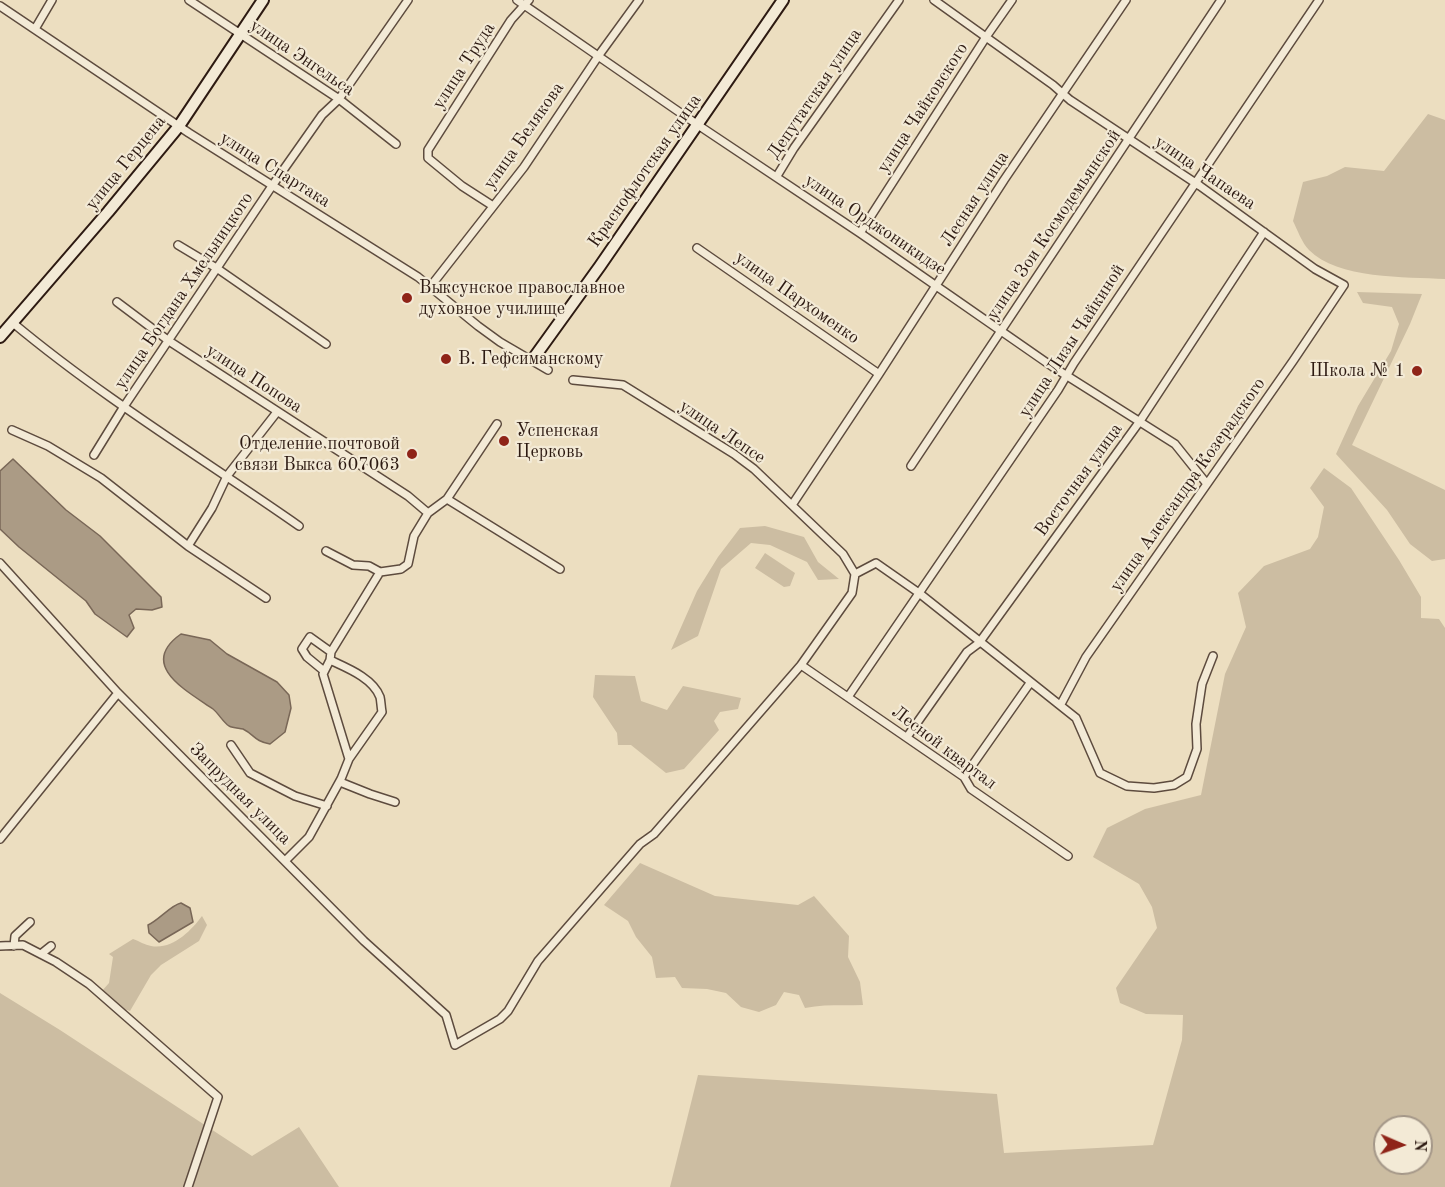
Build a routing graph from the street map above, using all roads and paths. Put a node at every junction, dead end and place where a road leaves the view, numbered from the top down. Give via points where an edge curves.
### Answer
1 (52, 0) edge
2 (189, 0) edge
3 (263, 0) edge
4 (408, 0) edge
5 (517, 0) edge
6 (639, 0) edge
7 (783, 0) edge
8 (898, 0) edge
9 (934, 0) edge
10 (1012, 0) edge
11 (1126, 0) edge
12 (1221, 0) edge
13 (1319, 0) edge
14 (527, 3) edge
15 (0, 6) edge
16 (35, 29) junction
17 (240, 34) junction
18 (986, 37) junction
19 (599, 55) junction
20 (1063, 93) junction
21 (339, 99) junction
22 (698, 125) junction
23 (179, 126) junction
24 (1129, 141) junction
25 (396, 144) dead end
26 (777, 176) junction
27 (1195, 183) junction
28 (272, 186) junction
29 (493, 206) junction
30 (1264, 232) junction
31 (860, 233) junction
32 (178, 245) dead end
33 (697, 248) dead end
34 (218, 269) junction
35 (936, 285) junction
36 (1344, 285) joint
37 (430, 287) junction
38 (117, 302) dead end
39 (13, 322) junction
40 (1001, 331) junction
41 (0, 337) edge
42 (169, 341) junction
43 (326, 344) dead end
44 (533, 359) junction
45 (548, 370) dead end
46 (879, 374) junction
47 (1066, 375) junction
48 (573, 380) dead end
49 (123, 408) junction
50 (277, 412) junction
51 (1140, 421) junction
52 (497, 424) dead end
53 (12, 430) dead end
54 (94, 455) dead end
55 (910, 466) dead end
56 (227, 476) junction
57 (1207, 484) junction
58 (447, 499) junction
59 (792, 505) junction
60 (428, 513) junction
61 (299, 526) dead end
62 (189, 546) junction
63 (326, 551) dead end
64 (0, 563) edge
65 (560, 569) dead end
66 (380, 572) junction
67 (855, 574) junction
68 (919, 593) junction
69 (266, 598) dead end
70 (979, 643) junction
71 (330, 656) junction
72 (1213, 656) dead end
73 (801, 665) junction
74 (324, 671) junction
75 (1030, 683) junction
76 (118, 693) junction
77 (848, 697) junction
78 (1061, 704) junction
79 (907, 737) junction
80 (231, 745) dead end
81 (349, 759) junction
82 (964, 777) junction
83 (340, 782) junction
84 (395, 802) dead end
85 (327, 806) junction
86 (0, 839) edge
87 (1068, 856) dead end
88 (286, 860) junction
89 (30, 922) dead end
90 (0, 946) edge
91 (15, 946) junction
92 (51, 946) dead end
93 (41, 954) junction
94 (188, 1187) edge

1 - 16 street
2 - 17 street, улица Энгельса
3 - 17 street, улица Герцена
4 - 21 street, улица Богдана Хмельницкого
5 - 14 street, улица Орджоникидзе
6 - 19 street, улица Белякова
7 - 22 street, Краснофлотская улица
8 - 26 street, Депутатская улица
9 - 18 street, улица Чапаева
10 - 18 street, улица Чайковского
11 - 20 street, Лесная улица
12 - 24 street, улица Зои Космодемьянской
13 - 27 street, улица Лизы Чайкиной
14 - 19 street, улица Орджоникидзе
14 - 29 street, улица Труда via 511,20 428,150 428,158
15 - 16 street, улица Спартака
16 - 23 street, улица Спартака
17 - 21 street, улица Энгельса
17 - 23 street, улица Герцена
18 - 20 street, улица Чапаева
18 - 31 street, улица Чайковского
19 - 22 street, улица Орджоникидзе
19 - 29 street, улица Белякова
20 - 24 street, улица Чапаева
20 - 35 street, Лесная улица
21 - 25 street, улица Энгельса
21 - 28 street, улица Богдана Хмельницкого via 322,115
22 - 26 street, улица Орджоникидзе
22 - 44 street, Краснофлотская улица
23 - 28 street, улица Спартака
23 - 39 street, улица Герцена
24 - 27 street, улица Чапаева
24 - 40 street, улица Зои Космодемьянской
26 - 31 street, улица Орджоникидзе
27 - 30 street, улица Чапаева
27 - 47 street, улица Лизы Чайкиной
28 - 34 street, улица Богдана Хмельницкого
28 - 37 street, улица Спартака
29 - 37 street, улица Белякова
30 - 36 street, улица Чапаева
30 - 51 street, Восточная улица
31 - 35 street, улица Орджоникидзе
32 - 34 street
33 - 46 street, улица Пархоменко
34 - 42 street, улица Богдана Хмельницкого
34 - 43 street
35 - 40 street, улица Орджоникидзе
35 - 46 street, Лесная улица
36 - 57 street, улица Александра Козерадского
37 - 44 street, улица Спартака via 485,332
38 - 42 street, улица Попова
39 - 41 street, улица Герцена
39 - 49 street
40 - 47 street, улица Орджоникидзе
40 - 55 street, улица Зои Космодемьянской
42 - 49 street, улица Богдана Хмельницкого
42 - 50 street, улица Попова
44 - 45 street
46 - 59 street, Лесная улица
47 - 51 street, улица Орджоникидзе
47 - 68 street, улица Лизы Чайкиной
48 - 59 street, улица Лепсе via 623,385 734,454
49 - 54 street, улица Богдана Хмельницкого
49 - 56 street
50 - 56 street
50 - 60 street, улица Попова via 408,496
51 - 57 street, улица Орджоникидзе via 1175,444
51 - 70 street, Восточная улица
52 - 58 street
53 - 62 street via 48,446 101,478
56 - 61 street
56 - 62 street
57 - 78 street, улица Александра Козерадского via 1086,657
58 - 60 street
58 - 65 street
59 - 67 street, улица Лепсе via 843,554
60 - 66 street via 414,536 408,564
62 - 69 street
63 - 66 street
64 - 76 street, Запрудная улица
66 - 71 street
67 - 68 street via 876,563
67 - 73 street via 852,593
68 - 70 street
68 - 77 street, улица Лизы Чайкиной
70 - 75 street
70 - 79 street, Восточная улица via 967,652
71 - 74 street
71 - 74 street via 310,637 302,649
71 - 81 street via 367,681 380,696 382,712
72 - 78 street via 1202,684 1197,749 1188,777 1174,784 1154,788 1127,786 1100,773 1076,718
73 - 77 street, Лесной квартал
73 - 88 street, Запрудная улица via 538,961 508,1011 455,1045 446,1015 364,941
74 - 81 street
75 - 78 street
75 - 82 street
76 - 86 street
76 - 88 street, Запрудная улица
77 - 79 street, Лесной квартал
79 - 82 street, Лесной квартал
80 - 85 street via 249,773 295,796
81 - 83 street
82 - 87 street, Лесной квартал via 971,789
83 - 84 street
83 - 85 street
85 - 88 street via 309,837
89 - 91 street via 15,936
90 - 91 street
91 - 93 street via 23,945
92 - 93 street
93 - 94 street via 89,984 218,1097

